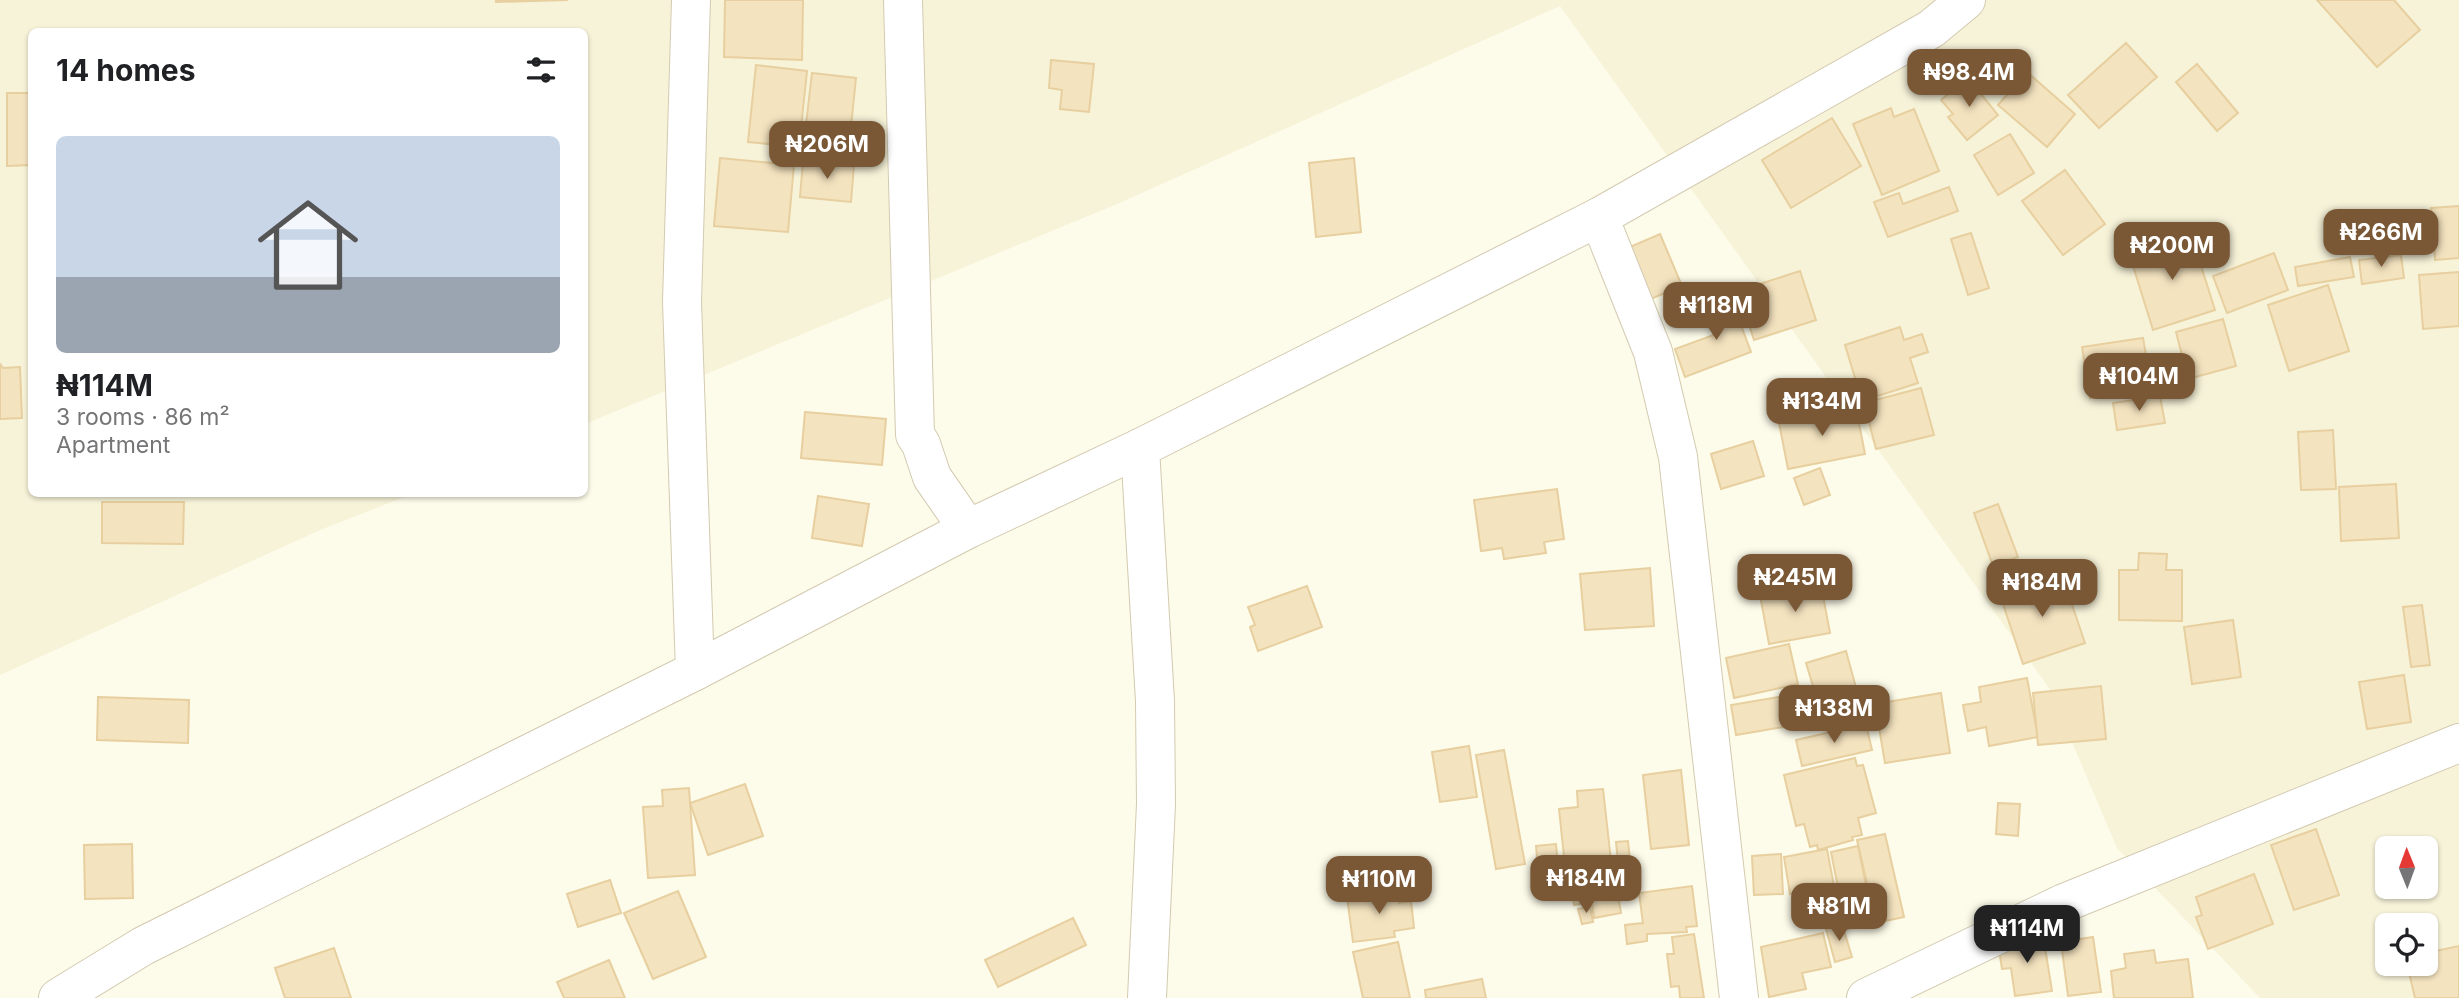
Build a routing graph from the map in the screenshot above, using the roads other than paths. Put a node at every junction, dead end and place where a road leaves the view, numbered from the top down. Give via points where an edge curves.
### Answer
1 (691, 0) edge
2 (903, 0) edge
3 (1966, 0) edge
4 (1599, 217) junction
5 (1140, 448) junction
6 (968, 529) junction
7 (695, 671) junction
8 (2459, 743) edge
9 (58, 998) edge
10 (1147, 998) edge
11 (1739, 998) edge
12 (1866, 998) edge

1 - 7 street via 682,302
2 - 6 street via 915,435 932,477
3 - 4 street via 1931,29
4 - 5 street
4 - 11 street via 1653,352 1678,457
5 - 6 street
5 - 10 street via 1155,701 1156,804
6 - 7 street
7 - 9 street via 143,946
8 - 12 street via 2064,903

